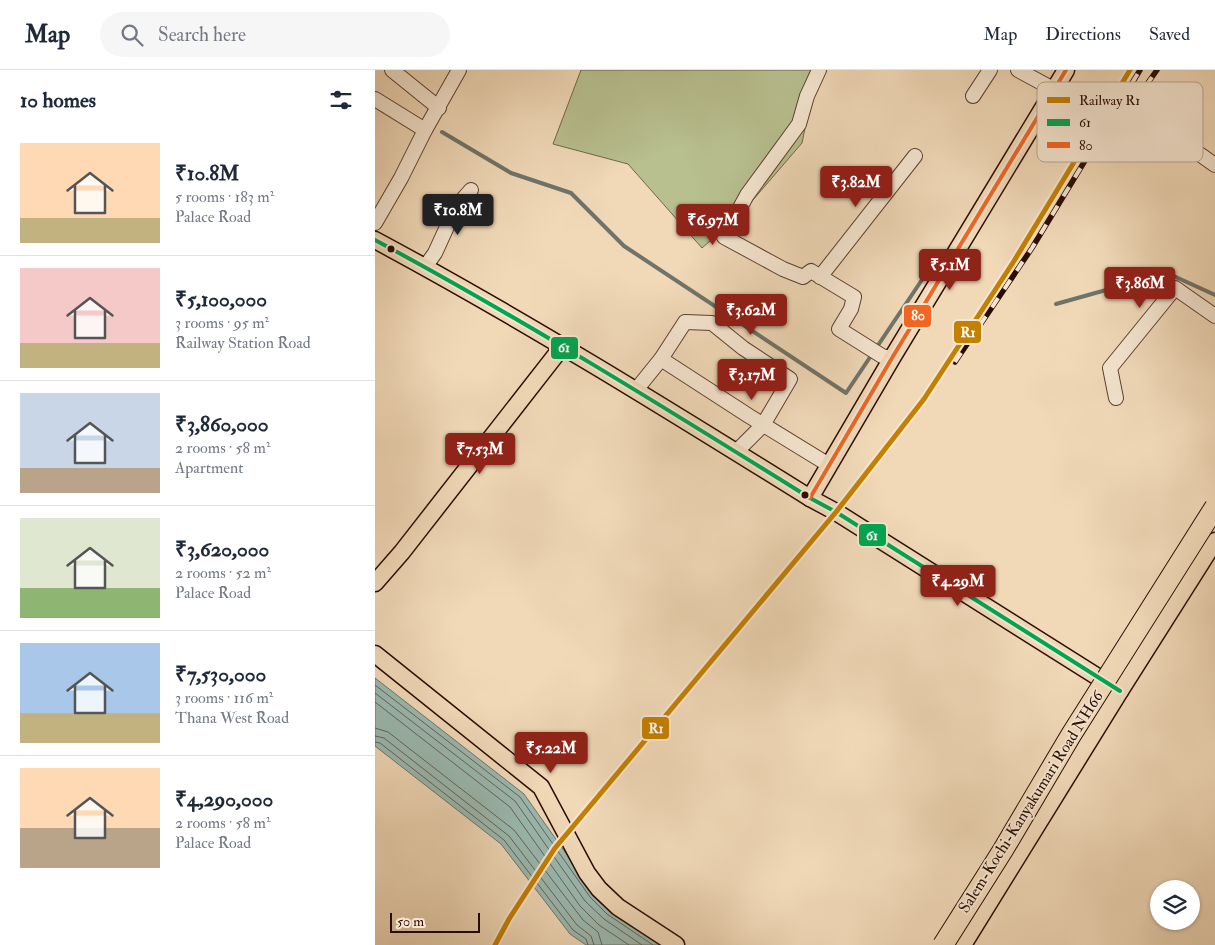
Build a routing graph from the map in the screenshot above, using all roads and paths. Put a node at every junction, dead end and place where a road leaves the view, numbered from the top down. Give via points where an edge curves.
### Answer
1 (392, 70) edge
2 (459, 70) edge
3 (819, 70) edge
4 (990, 70) edge
5 (1018, 70) edge
6 (1040, 82) edge
7 (973, 96) dead end
8 (375, 99) edge
9 (439, 108) junction
10 (1037, 119) edge
11 (425, 130) junction
12 (915, 156) dead end
13 (1203, 156) edge
14 (1215, 164) edge
15 (471, 190) dead end
16 (375, 223) edge
17 (375, 240) edge
18 (425, 267) junction
19 (820, 277) junction
20 (1215, 316) edge
21 (561, 346) junction
22 (887, 357) junction
23 (661, 359) junction
24 (636, 390) junction
25 (1116, 398) dead end
26 (763, 425) junction
27 (737, 452) junction
28 (829, 465) junction
29 (810, 498) junction
30 (1215, 507) edge
31 (1215, 541) edge
32 (375, 583) edge
33 (375, 654) edge
34 (1120, 691) junction
35 (676, 945) edge
36 (943, 945) edge
37 (963, 945) edge

1 - 9 street
2 - 9 street
3 - 19 street via 799,124 747,195 724,237 783,269 803,277 811,271
4 - 7 street
5 - 6 street
8 - 11 street
9 - 11 street
10 - 22 main road
11 - 16 street
12 - 19 street
13 - 14 street
15 - 18 street via 455,207 435,253
17 - 18 main road
18 - 21 main road
19 - 22 street via 853,297 851,309 839,330
20 - 25 street via 1175,288 1110,368
21 - 24 main road
21 - 32 main road
22 - 28 main road
23 - 24 street
23 - 26 street
23 - 26 street via 685,322 711,323 790,379
24 - 27 main road
26 - 27 street
26 - 28 street
27 - 29 main road
28 - 29 main road
29 - 34 main road
30 - 36 highway, Salem-Kochi-Kanyakumari Road NH66, bridge
31 - 34 main road
33 - 35 main road via 541,787 587,873 599,889 617,907
34 - 37 main road

